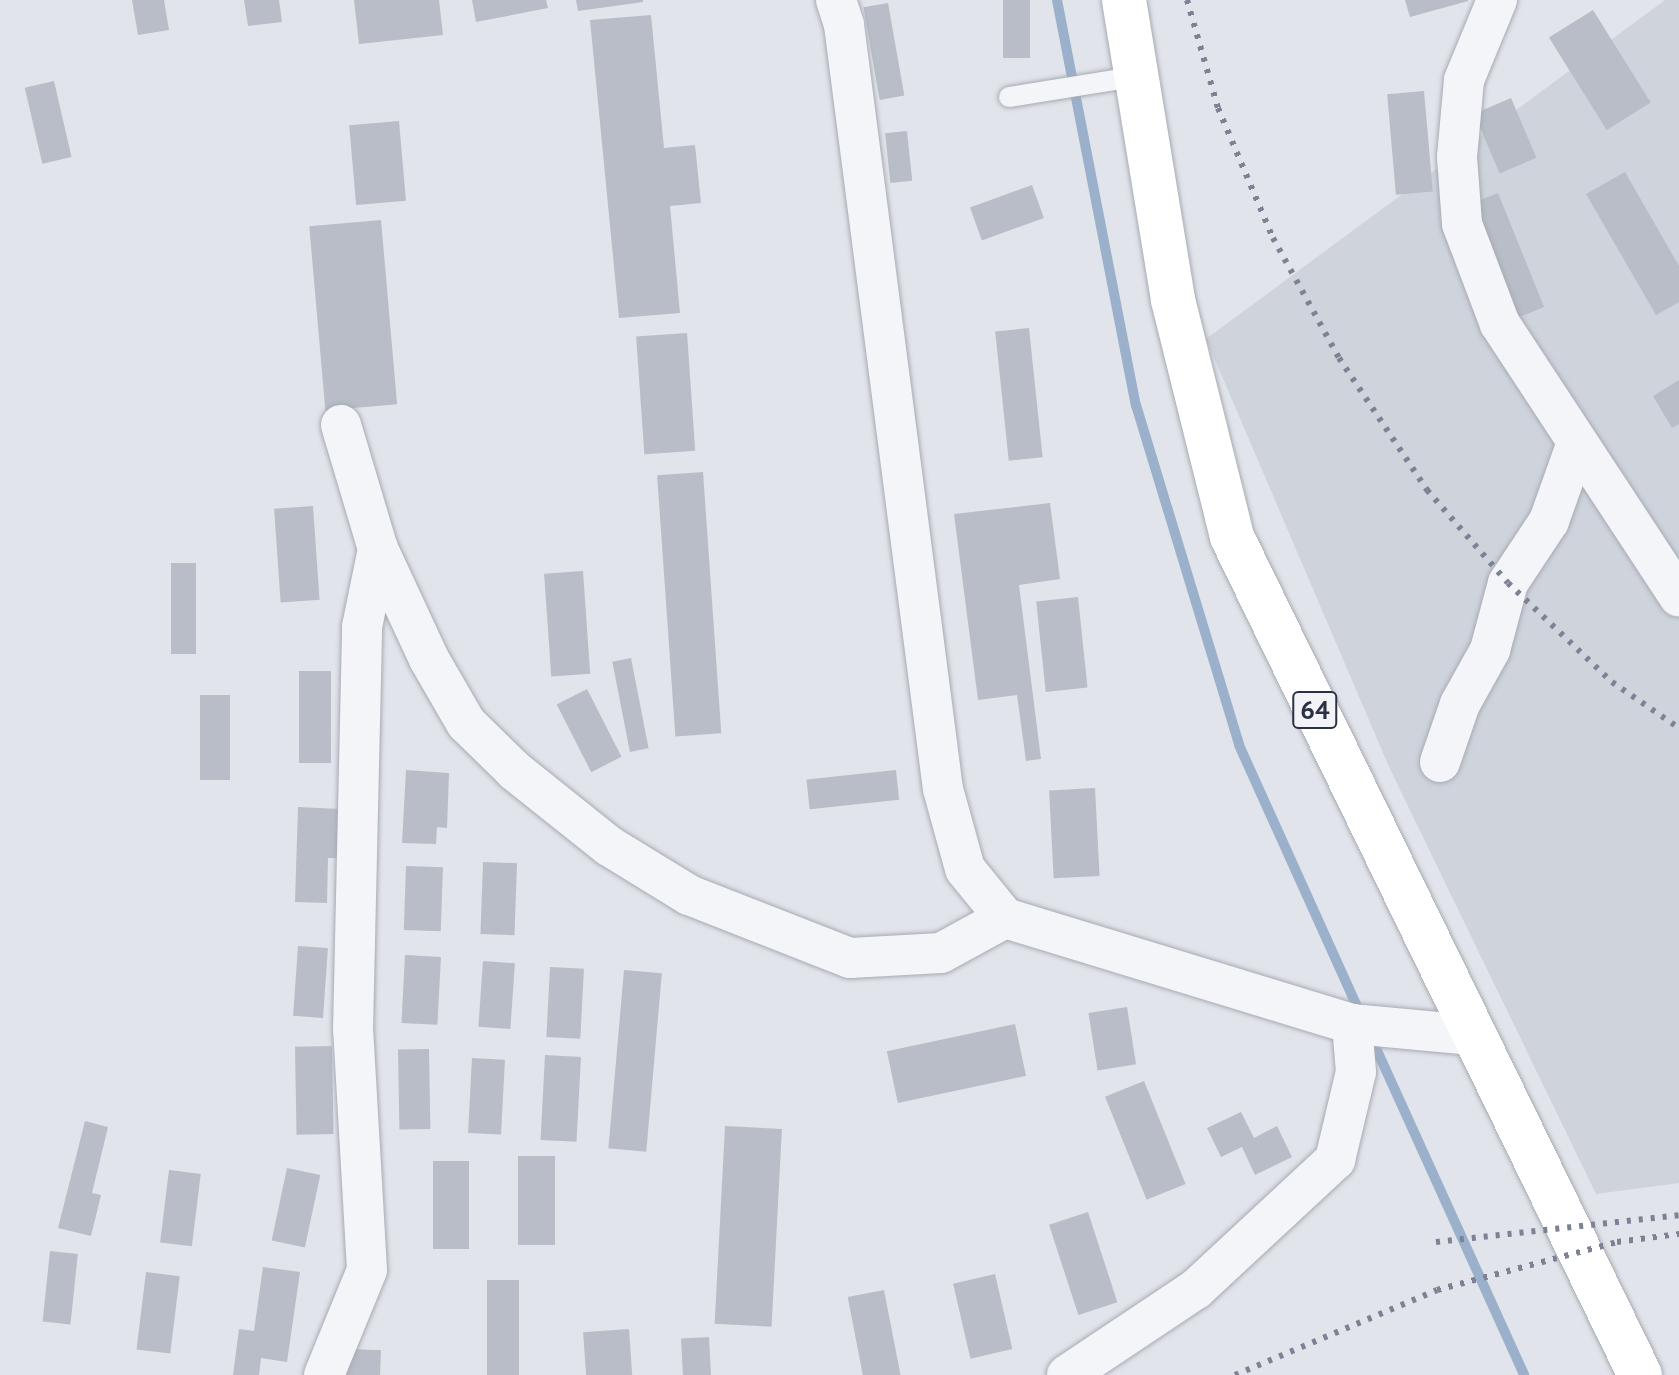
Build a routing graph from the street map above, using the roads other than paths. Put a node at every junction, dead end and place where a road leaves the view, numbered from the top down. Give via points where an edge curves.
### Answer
1 (836, 0) edge
2 (1124, 0) edge
3 (1497, 0) edge
4 (1119, 78) junction
5 (1009, 97) dead end
6 (341, 425) dead end
7 (1576, 445) junction
8 (378, 549) junction
9 (1679, 596) edge
10 (1440, 762) dead end
11 (1005, 918) junction
12 (1352, 1024) junction
13 (1471, 1035) junction
14 (324, 1375) edge
15 (1067, 1375) edge
16 (1640, 1375) edge

1 - 11 street via 846,41 943,789 965,869
2 - 4 main road, 64
3 - 7 street via 1464,80 1457,157 1462,224 1500,324
4 - 5 lane
4 - 13 main road, 64 via 1232,537
6 - 8 street
7 - 9 street
7 - 10 street via 1549,521 1508,583 1490,650 1460,704
8 - 11 street via 429,659 466,723 515,771 609,846 689,895 850,958 941,953
8 - 14 street via 362,627 353,1030 367,1270
11 - 12 street
12 - 13 street
12 - 15 street via 1356,1072 1335,1160 1196,1289
13 - 16 main road, 64

